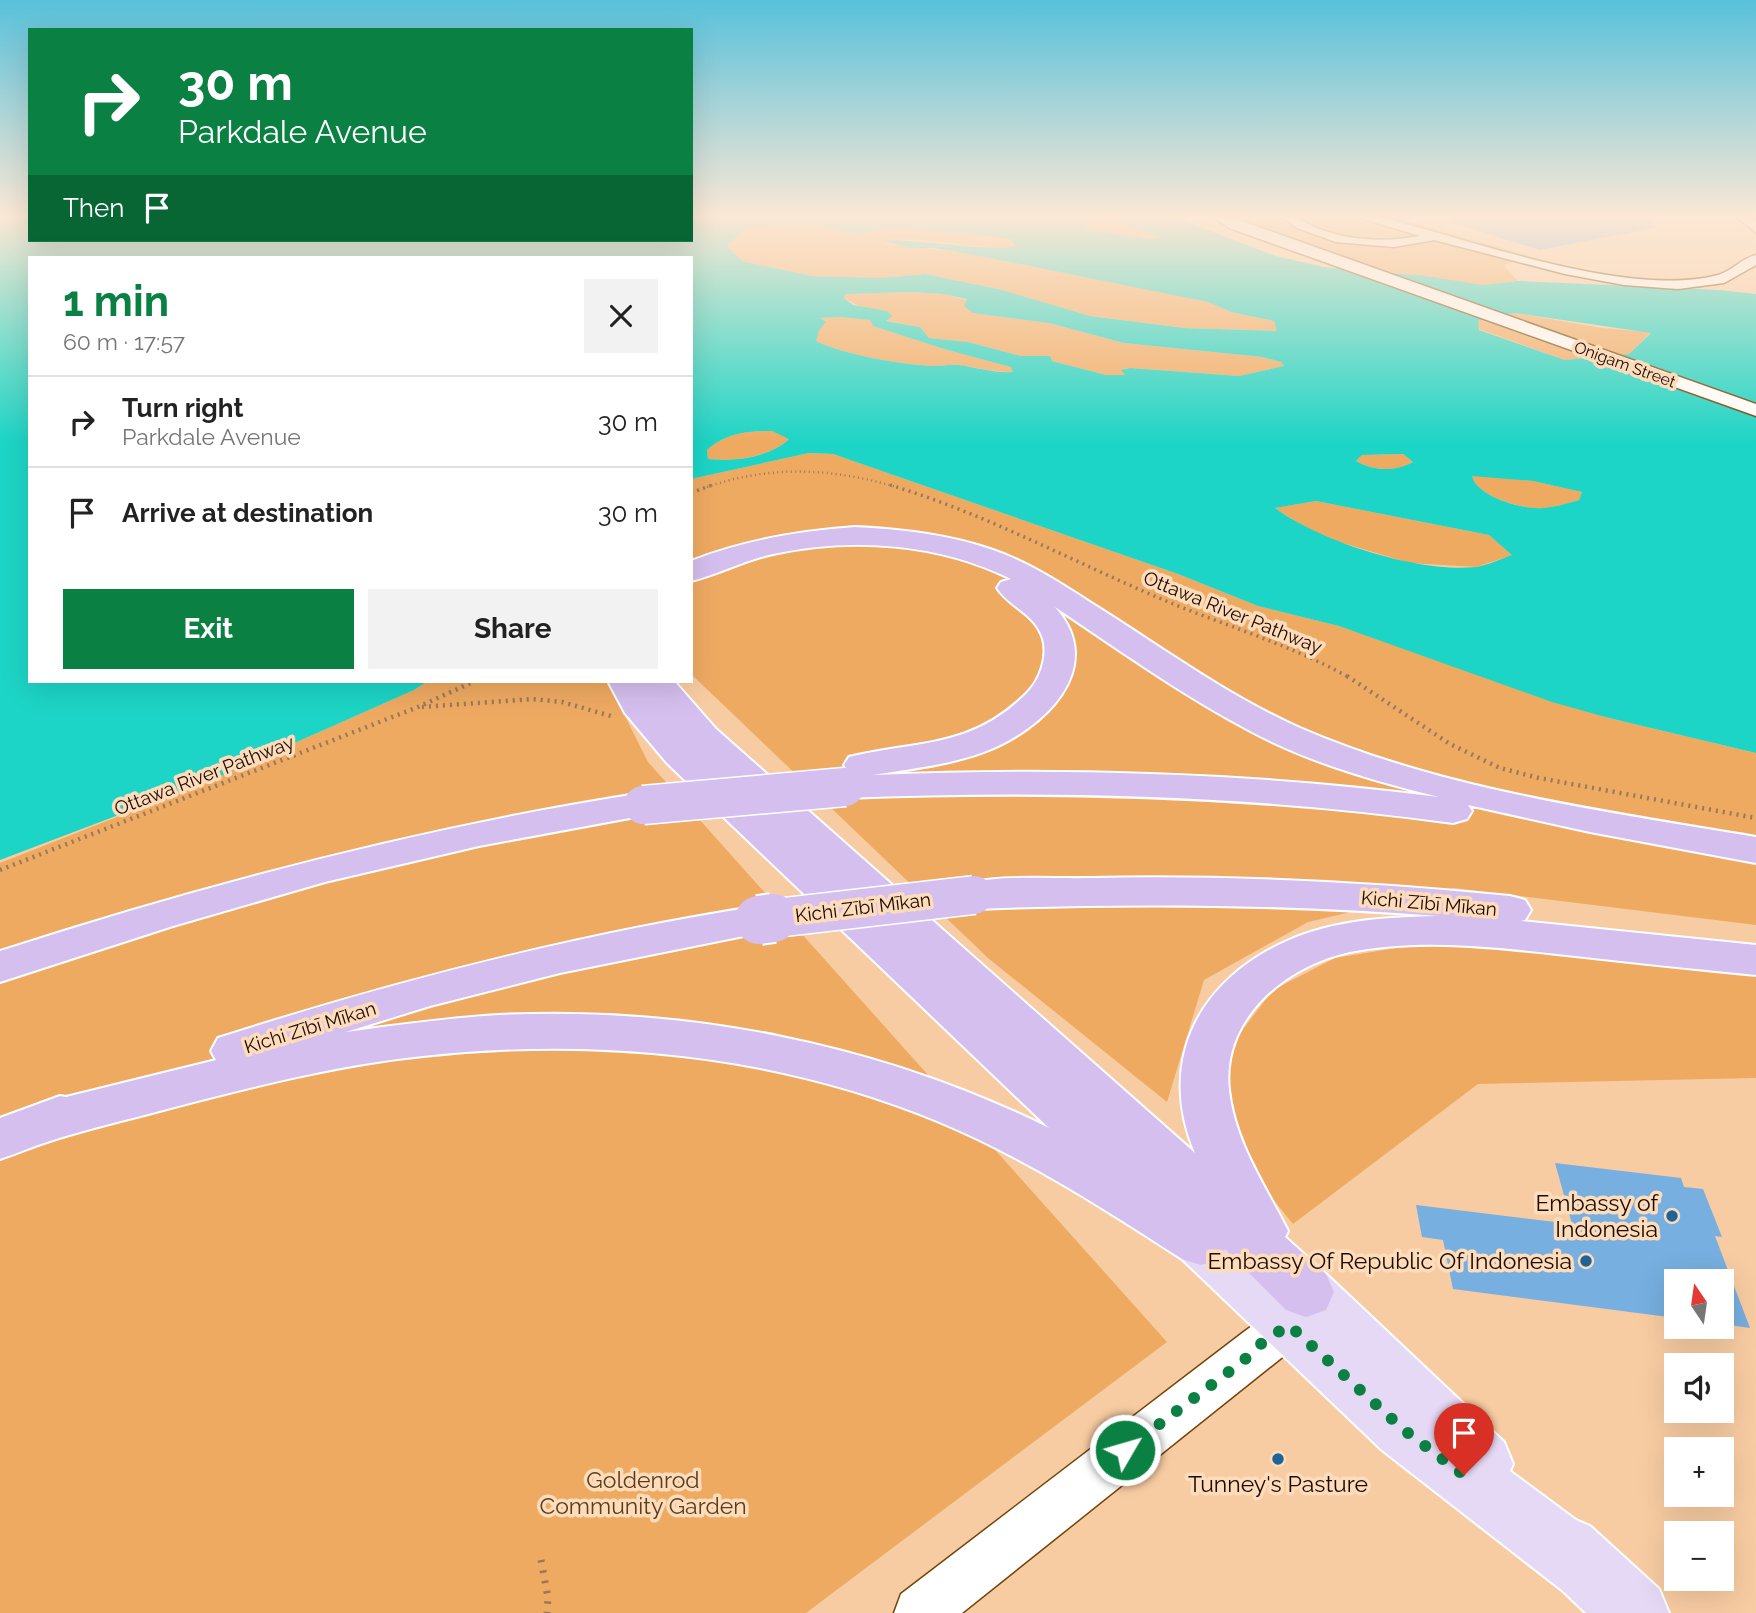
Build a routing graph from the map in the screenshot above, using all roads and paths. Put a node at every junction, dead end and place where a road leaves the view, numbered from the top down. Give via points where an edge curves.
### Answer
1 (1420, 291) edge
2 (1756, 410) edge
3 (693, 492) edge
4 (693, 571) edge
5 (693, 590) edge
6 (471, 683) edge
7 (658, 683) edge
8 (622, 700) edge
9 (418, 707) junction
10 (835, 778) junction
11 (1756, 818) edge
12 (1756, 850) edge
13 (1756, 857) edge
14 (0, 870) edge
15 (1756, 944) edge
16 (1756, 960) edge
17 (0, 967) edge
18 (18, 1132) edge
19 (1201, 1242) junction
20 (1297, 1309) junction
21 (541, 1560) dead end
22 (547, 1613) edge
23 (920, 1613) edge
24 (1635, 1613) edge

1 - 2 street, Onigam Street
3 - 11 path, Ottawa River Pathway via 781,471 831,472 885,482 946,503 1196,614 1324,664 1418,726 1489,764
4 - 12 highway via 756,549 831,538 904,540 971,553 1025,575 1213,696 1314,746 1482,799
5 - 10 highway via 765,560 817,551 888,551 939,559 979,572 1012,588 1049,620 1060,648 1054,682 1038,704 1010,725 973,744
6 - 9 path, Ottawa River Pathway
7 - 20 highway via 703,737 1159,1151
8 - 9 path, Ottawa River Pathway via 532,699
8 - 19 highway
9 - 14 path, Ottawa River Pathway
10 - 13 highway via 1091,781 1293,793 1428,808
10 - 17 highway, bridge via 504,827 376,856 129,923
15 - 18 highway, Kichi Zībī Mīkan, bridge via 1459,904 1344,895 1132,890 974,895 759,920 607,948 393,1001 203,1062
16 - 20 highway via 1493,933 1428,931 1335,941 1262,972 1222,1015 1208,1056 1205,1101 1216,1147 1265,1237
18 - 19 highway via 292,1060 386,1043 520,1032 660,1036 809,1061 956,1108 1117,1190
19 - 20 main road
20 - 23 street via 1242,1362
20 - 24 main road via 1430,1412
21 - 22 path

